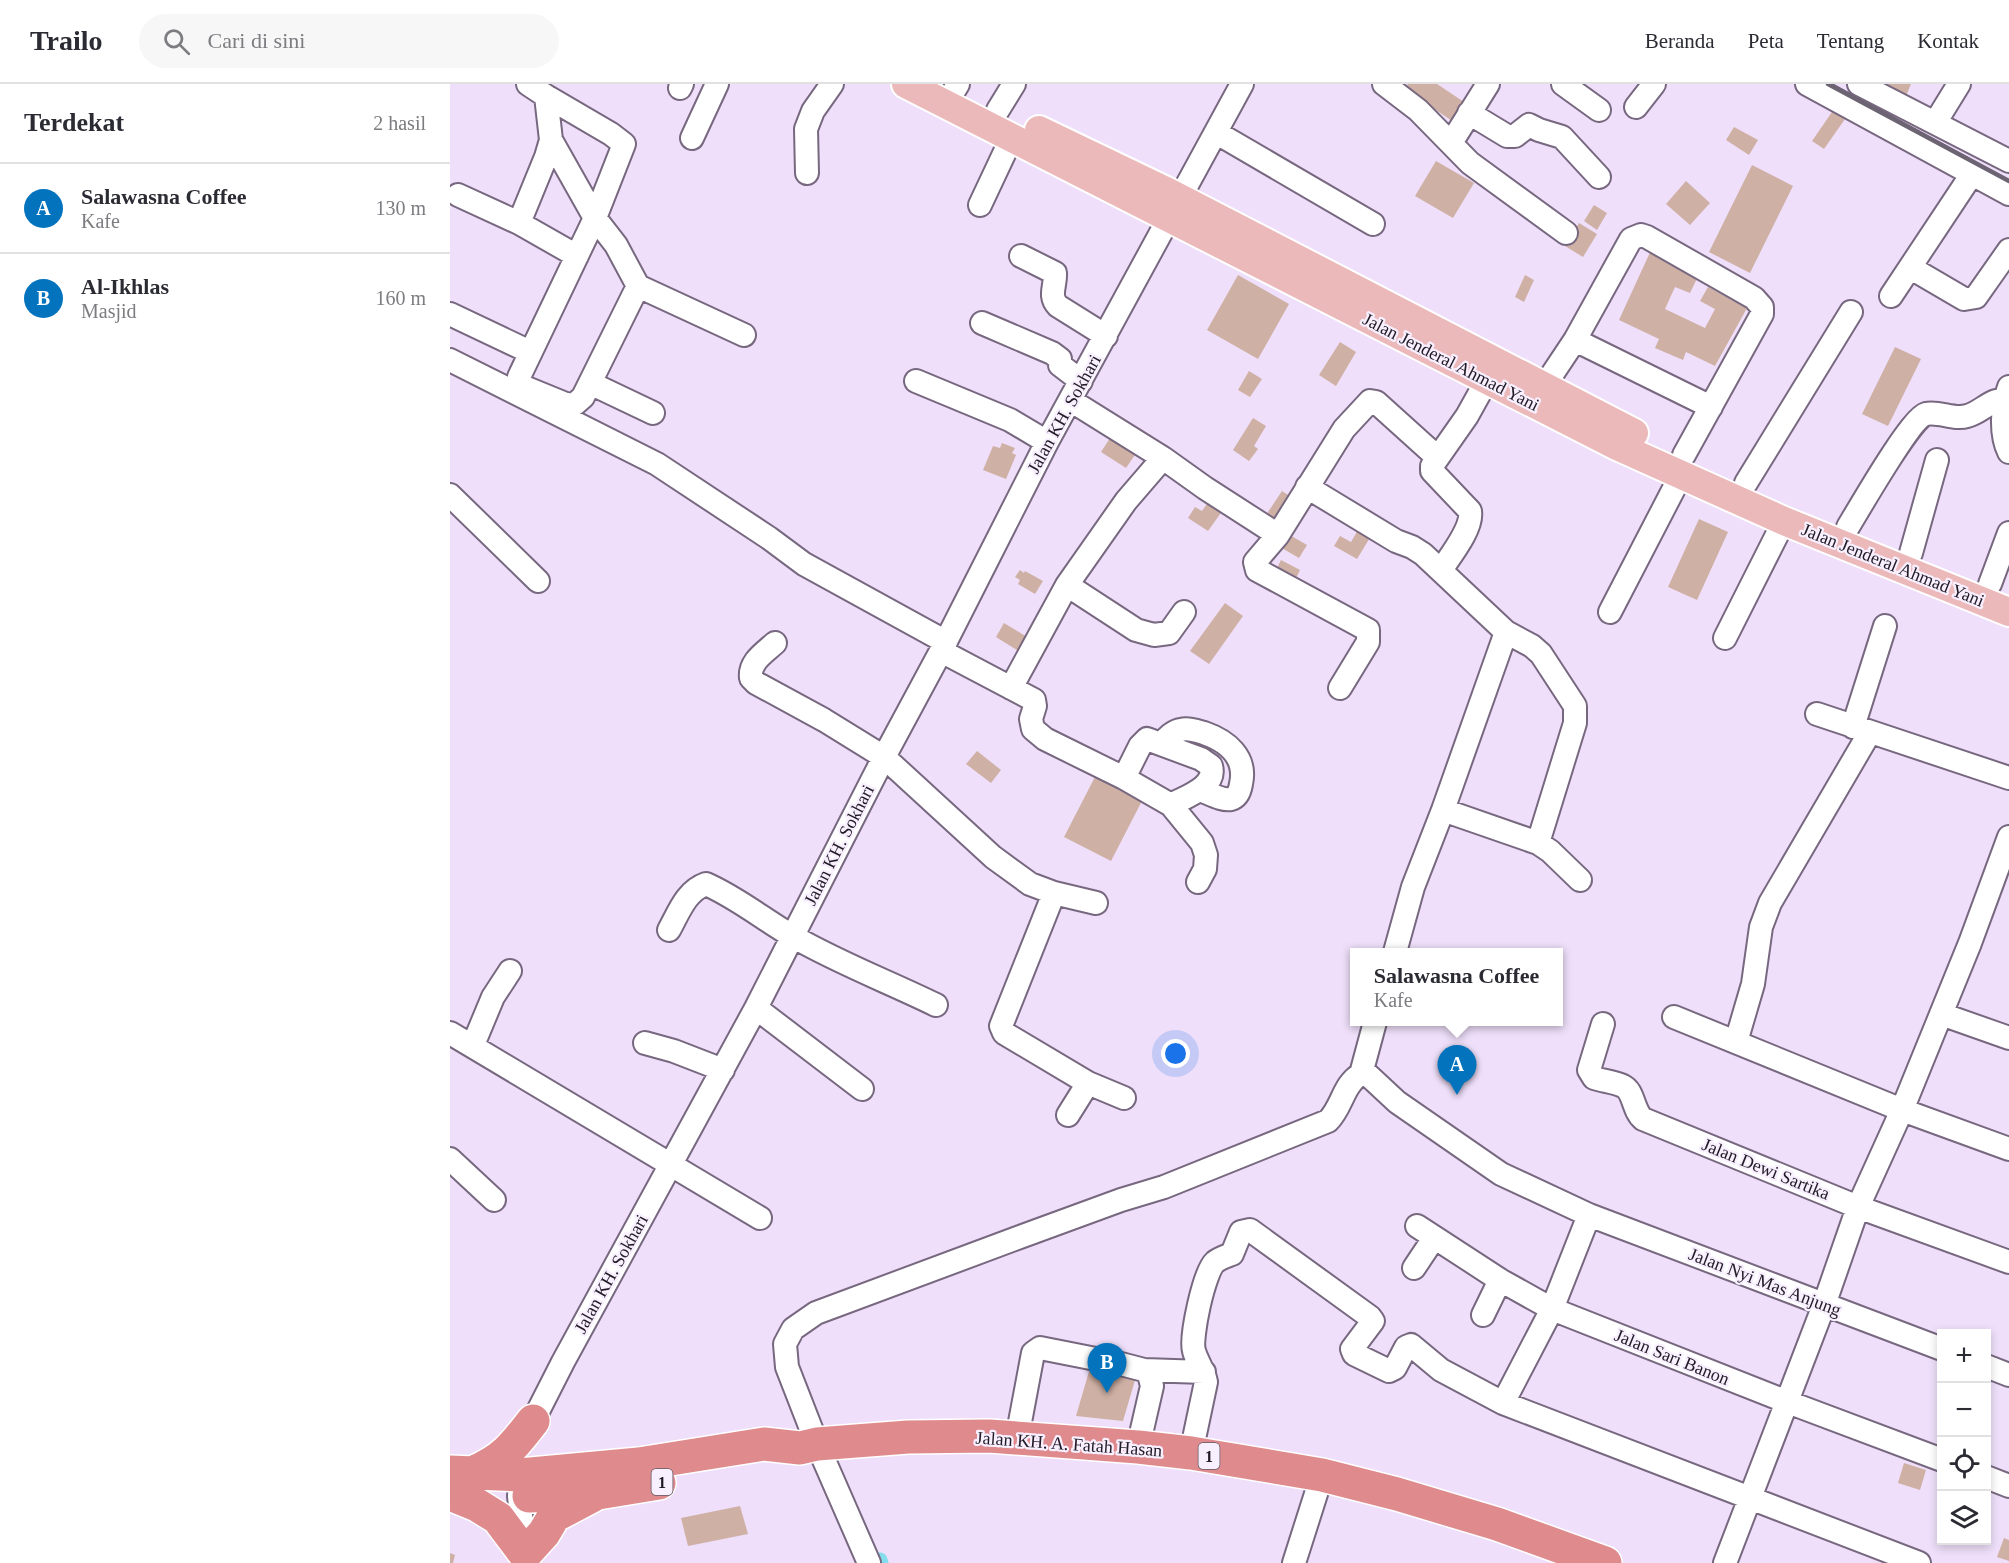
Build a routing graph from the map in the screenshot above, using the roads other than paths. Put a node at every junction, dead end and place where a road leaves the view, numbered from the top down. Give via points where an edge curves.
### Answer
1 (717, 84) edge
2 (832, 84) edge
3 (906, 84) edge
4 (1014, 84) edge
5 (1242, 84) edge
6 (1384, 84) edge
7 (1488, 84) edge
8 (1563, 84) edge
9 (1654, 84) edge
10 (1807, 84) edge
11 (1859, 84) edge
12 (1959, 84) edge
13 (953, 86) edge
14 (537, 90) edge
15 (1636, 107) dead end
16 (998, 110) junction
17 (1599, 110) dead end
18 (1469, 113) junction
19 (1935, 123) junction
20 (1217, 133) junction
21 (1011, 137) junction
22 (692, 138) dead end
23 (551, 140) junction
24 (1450, 143) junction
25 (2009, 161) edge
26 (807, 173) dead end
27 (1972, 174) junction
28 (1599, 177) dead end
29 (2009, 194) edge
30 (458, 195) dead end
31 (980, 205) dead end
32 (1175, 209) junction
33 (595, 218) junction
34 (519, 223) junction
35 (1372, 224) dead end
36 (1566, 233) dead end
37 (2009, 250) edge
38 (577, 255) junction
39 (1021, 256) dead end
40 (1911, 268) junction
41 (638, 286) junction
42 (1891, 296) dead end
43 (1851, 312) dead end
44 (450, 314) edge
45 (982, 323) dead end
46 (744, 335) dead end
47 (1106, 336) junction
48 (1575, 340) junction
49 (530, 352) junction
50 (450, 360) edge
51 (1487, 380) junction
52 (916, 381) dead end
53 (1082, 381) junction
54 (590, 383) junction
55 (1545, 385) junction
56 (2008, 396) edge
57 (1070, 400) junction
58 (1711, 407) junction
59 (653, 413) dead end
60 (1621, 437) junction
61 (1047, 442) junction
62 (2009, 452) edge
63 (1437, 457) junction
64 (1163, 458) junction
65 (1937, 460) dead end
66 (1682, 465) junction
67 (1746, 483) junction
68 (1307, 487) junction
69 (450, 495) edge
70 (1784, 521) junction
71 (1848, 527) junction
72 (2009, 533) edge
73 (1278, 535) junction
74 (1911, 553) junction
75 (1441, 570) junction
76 (538, 581) dead end
77 (1067, 585) junction
78 (2000, 588) edge
79 (1184, 612) dead end
80 (1610, 612) dead end
81 (2009, 612) edge
82 (1885, 626) dead end
83 (1506, 633) junction
84 (1725, 638) dead end
85 (775, 643) dead end
86 (943, 647) junction
87 (1011, 688) junction
88 (1340, 688) dead end
89 (1817, 714) dead end
90 (1861, 730) junction
91 (1162, 743) junction
92 (884, 757) junction
93 (1124, 778) junction
94 (2009, 778) edge
95 (1200, 789) junction
96 (1171, 805) junction
97 (1443, 810) junction
98 (2009, 837) edge
99 (1538, 843) junction
100 (1580, 880) dead end
101 (1198, 882) dead end
102 (1054, 893) junction
103 (1096, 903) dead end
104 (669, 930) dead end
105 (793, 936) junction
106 (1396, 948) edge
107 (510, 971) dead end
108 (936, 1005) dead end
109 (756, 1008) junction
110 (1941, 1014) junction
111 (1674, 1017) dead end
112 (1603, 1024) dead end
113 (1374, 1026) edge
114 (450, 1033) edge
115 (2009, 1038) edge
116 (1736, 1042) junction
117 (645, 1043) dead end
118 (473, 1045) junction
119 (723, 1070) junction
120 (1360, 1074) junction
121 (1088, 1083) junction
122 (862, 1089) dead end
123 (1124, 1098) dead end
124 (1902, 1110) junction
125 (1068, 1115) dead end
126 (2009, 1149) edge
127 (450, 1159) edge
128 (670, 1164) junction
129 (494, 1200) dead end
130 (1858, 1207) junction
131 (1588, 1215) junction
132 (760, 1218) dead end
133 (2009, 1262) edge
134 (1414, 1268) dead end
135 (1500, 1280) junction
136 (1824, 1305) junction
137 (1552, 1309) junction
138 (1483, 1315) dead end
139 (1937, 1347) edge
140 (1991, 1368) edge
141 (1144, 1370) junction
142 (1204, 1372) junction
143 (2009, 1375) edge
144 (1785, 1401) junction
145 (1503, 1403) junction
146 (533, 1421) junction
147 (1017, 1438) junction
148 (809, 1446) junction
149 (1138, 1448) junction
150 (1191, 1453) junction
151 (1937, 1458) edge
152 (556, 1472) junction
153 (1322, 1475) junction
154 (1991, 1479) edge
155 (455, 1483) edge
156 (520, 1486) junction
157 (2009, 1486) edge
158 (598, 1493) junction
159 (1749, 1498) junction
160 (526, 1559) edge
161 (869, 1563) edge
162 (1294, 1563) edge
163 (1605, 1563) edge
164 (1725, 1563) edge
165 (1919, 1563) edge

1 - 22 street
2 - 26 street via 806,129
3 - 21 main road, Jalan Jenderal Ahmad Yani
4 - 16 street
5 - 20 street, Jalan KH. Sokhari
6 - 24 street via 1418,110
7 - 18 street
8 - 17 street
9 - 15 street
10 - 27 street
11 - 19 street
12 - 19 street
13 - 16 main road, Jalan Jenderal Ahmad Yani
14 - 23 street
14 - 33 street via 624,144
16 - 32 main road, Jalan Jenderal Ahmad Yani
18 - 24 street
18 - 28 street via 1507,136 1515,136 1528,125 1562,137
19 - 25 street
20 - 32 street, Jalan KH. Sokhari
20 - 35 street
21 - 31 street
21 - 32 main road, Jalan Jenderal Ahmad Yani
23 - 33 street
23 - 34 street
24 - 36 street via 1487,177
27 - 29 street
27 - 40 street
30 - 34 street
32 - 47 street, Jalan KH. Sokhari
32 - 51 main road, Jalan Jenderal Ahmad Yani
32 - 55 main road, Jalan Jenderal Ahmad Yani
33 - 38 street
33 - 41 street via 616,245
34 - 38 street
37 - 40 street via 1971,299 1964,299
38 - 49 street
39 - 47 street via 1055,273 1053,295 1058,306
40 - 42 street
41 - 46 street
41 - 54 street
43 - 67 street
44 - 49 street
45 - 53 street via 1048,351 1060,359 1063,369
47 - 53 street, Jalan KH. Sokhari
48 - 55 street
48 - 58 street
48 - 58 street via 1631,239 1647,237 1754,298 1762,307 1762,314
49 - 54 street via 519,376 524,387 568,405 583,397
50 - 86 street via 657,464 804,564
51 - 60 main road, Jalan Jenderal Ahmad Yani
51 - 63 street
52 - 61 street via 1010,420
53 - 57 street, Jalan KH. Sokhari
54 - 59 street
55 - 60 main road, Jalan Jenderal Ahmad Yani
56 - 62 street via 2004,438
56 - 71 street via 1965,417 1922,416 1905,436
57 - 61 street, Jalan KH. Sokhari
57 - 64 street
58 - 66 street
60 - 66 main road, Jalan Jenderal Ahmad Yani
61 - 86 street, Jalan KH. Sokhari
63 - 68 street via 1376,402 1370,401 1344,429
63 - 75 street via 1432,471 1471,516 1468,528
64 - 73 street
64 - 77 street via 1126,501
65 - 74 street
66 - 67 main road, Jalan Jenderal Ahmad Yani
66 - 70 main road, Jalan Jenderal Ahmad Yani
66 - 80 street
67 - 71 main road, Jalan Jenderal Ahmad Yani
68 - 73 street
68 - 75 street via 1396,541 1413,547
69 - 76 street
70 - 81 main road, Jalan Jenderal Ahmad Yani
70 - 84 street
71 - 74 main road, Jalan Jenderal Ahmad Yani
72 - 78 street
73 - 88 street via 1256,558 1257,570 1368,630 1368,642
74 - 78 main road, Jalan Jenderal Ahmad Yani
75 - 83 street
77 - 79 street via 1136,630 1154,635 1169,633
77 - 87 street
82 - 90 street
83 - 97 street
83 - 99 street via 1541,654 1575,706 1575,723
85 - 92 street via 754,663 751,678
86 - 87 street
86 - 92 street, Jalan KH. Sokhari
87 - 93 street via 1034,700 1033,729 1045,739
89 - 90 street
90 - 94 street
90 - 116 street via 1770,903 1761,927 1753,984
91 - 93 street via 1147,739
91 - 95 street via 1211,766 1211,776
91 - 95 street via 1181,729 1210,735 1230,746 1242,771 1236,796 1223,798
92 - 102 street via 993,857 1030,884
92 - 105 street, Jalan KH. Sokhari
93 - 96 street
95 - 96 street
96 - 101 street via 1202,843 1205,869
97 - 99 street
97 - 106 street via 1413,887
98 - 110 street
99 - 100 street
102 - 103 street
102 - 121 street via 1001,1026 1004,1033
104 - 105 street via 690,894 706,884
105 - 108 street
105 - 109 street, Jalan KH. Sokhari
107 - 118 street via 493,997
109 - 119 street, Jalan KH. Sokhari
109 - 122 street
110 - 115 street
110 - 124 street
111 - 116 street
112 - 130 street, Jalan Dewi Sartika via 1588,1070 1594,1078 1628,1089 1635,1111 1643,1119
113 - 120 street
114 - 118 street
116 - 124 street
117 - 119 street
118 - 128 street
119 - 128 street, Jalan KH. Sokhari
120 - 131 street, Jalan Nyi Mas Anjung via 1368,1075 1397,1102 1501,1174
120 - 148 street via 1349,1084 1328,1121 1164,1187 816,1313 793,1329 785,1344 787,1367
121 - 123 street
121 - 125 street
124 - 126 street
124 - 130 street
127 - 129 street
128 - 132 street
128 - 146 street, Jalan KH. Sokhari
130 - 133 street, Jalan Dewi Sartika
130 - 136 street
131 - 136 street, Jalan Nyi Mas Anjung
131 - 137 street
134 - 135 street, Jalan Sari Banon via 1425,1232
135 - 137 street, Jalan Sari Banon
135 - 138 street
136 - 139 street, Jalan Nyi Mas Anjung
136 - 144 street
137 - 144 street, Jalan Sari Banon
137 - 145 street
140 - 143 street
141 - 142 street
141 - 147 street via 1036,1348
141 - 149 street via 1152,1378 1152,1386
142 - 145 street via 1193,1350 1200,1295 1215,1262 1232,1254 1241,1232 1250,1230 1370,1317 1372,1321 1352,1349 1354,1354 1389,1371 1410,1345 1442,1370
142 - 150 street via 1206,1382
144 - 151 street, Jalan Sari Banon
144 - 159 street
145 - 159 street
146 - 152 highway via 543,1455
146 - 155 highway via 506,1453
146 - 156 street, Jalan KH. Sokhari
147 - 148 highway, Jalan KH. A. Fatah Hasan / 1 via 908,1437
147 - 149 highway, Jalan KH. A. Fatah Hasan / 1
148 - 152 highway, Jalan KH. A. Fatah Hasan / 1 via 764,1444 639,1464
148 - 158 highway, 1 via 770,1462
148 - 161 street
149 - 150 highway, Jalan KH. A. Fatah Hasan / 1
150 - 153 highway, Jalan KH. A. Fatah Hasan / 1
152 - 156 highway, Jalan KH. A. Fatah Hasan / 1
153 - 162 street
153 - 163 highway, Jalan KH. A. Fatah Hasan / 1 via 1497,1524
154 - 157 street
155 - 156 highway, 1
155 - 160 highway via 477,1505 498,1518
156 - 158 highway, 1
156 - 160 street, Jalan KH. Sokhari
158 - 160 highway via 555,1516
159 - 164 street
159 - 165 street

